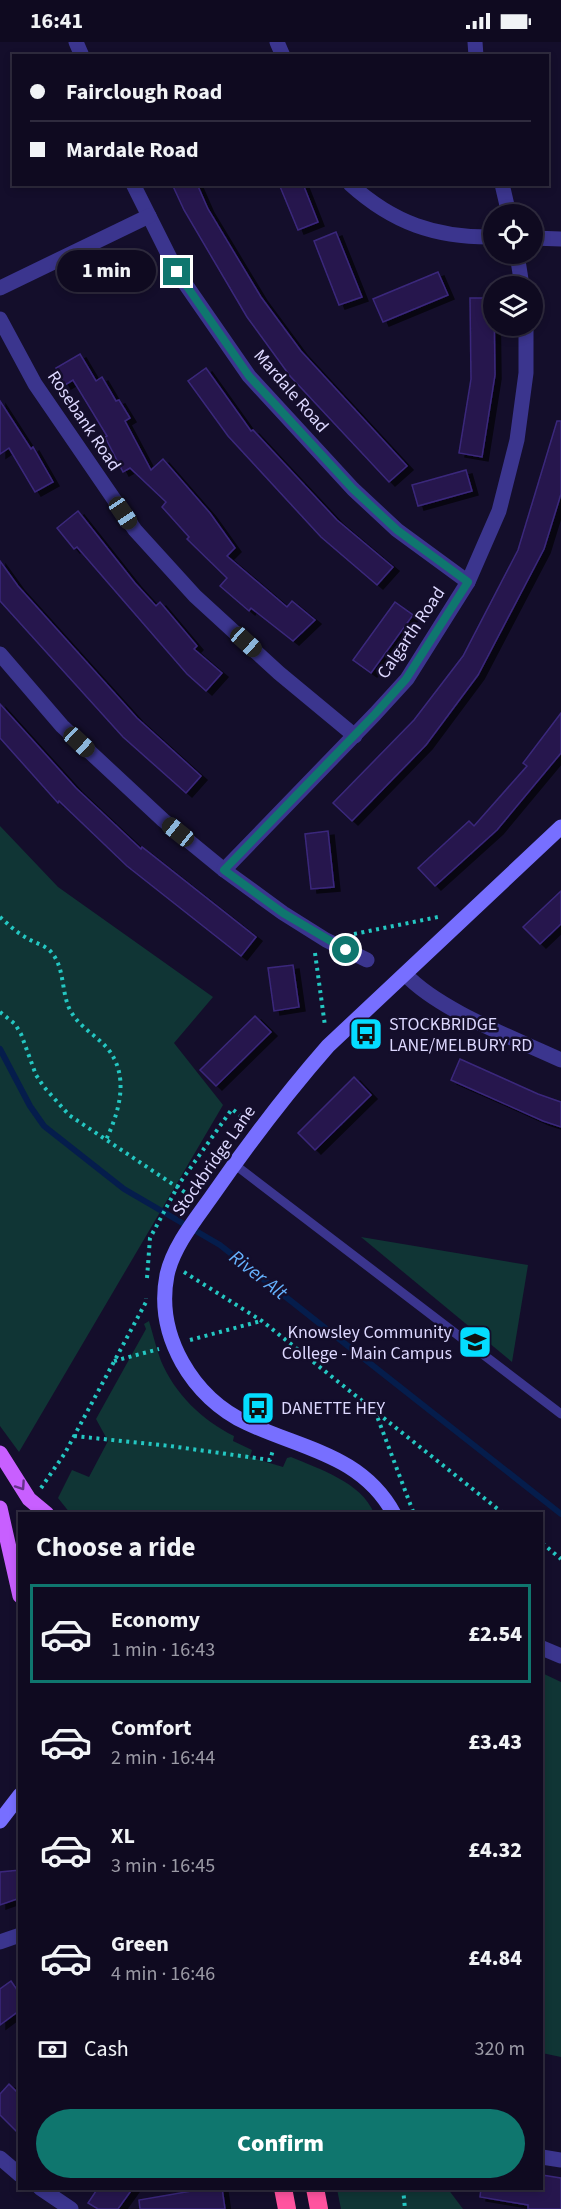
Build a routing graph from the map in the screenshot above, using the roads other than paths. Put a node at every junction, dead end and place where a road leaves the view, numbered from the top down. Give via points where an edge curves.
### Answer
1 (134, 186) edge
2 (353, 186) edge
3 (502, 186) edge
4 (507, 204) edge
5 (149, 216) junction
6 (483, 237) edge
7 (543, 238) edge
8 (561, 239) edge
9 (0, 288) edge
10 (0, 319) edge
11 (526, 336) edge
12 (468, 582) junction
13 (0, 654) edge
14 (355, 736) junction
15 (561, 827) edge
16 (224, 870) junction
17 (367, 960) dead end
18 (405, 974) junction
19 (561, 1060) edge
20 (234, 1164) junction
21 (561, 1414) edge
22 (0, 1453) edge
23 (0, 1508) edge
24 (45, 1512) edge
25 (393, 1512) edge
26 (18, 1587) edge
27 (543, 1648) edge
28 (561, 1656) edge
29 (18, 1798) edge
30 (18, 1814) edge
31 (0, 1821) edge
32 (18, 1936) edge
33 (0, 1942) edge
34 (543, 2157) edge
35 (0, 2158) edge
36 (561, 2160) edge
37 (18, 2173) edge
38 (283, 2190) edge
39 (315, 2190) edge
40 (56, 2193) edge
41 (71, 2209) edge
42 (287, 2209) edge
43 (319, 2209) edge

1 - 5 street, Mardale Road
2 - 6 street via 396,218 427,231
3 - 4 street
5 - 9 street
5 - 12 street, Mardale Road via 177,272 249,376 353,489 397,530
7 - 8 street
10 - 14 street, Rosebank Road via 35,384 135,530 195,596
11 - 12 street, Calgarth Road via 526,373 517,440 499,511
12 - 14 street, Calgarth Road via 406,679
13 - 16 street via 62,726 163,820
14 - 16 street, Calgarth Road
15 - 18 main road, Stockbridge Lane
16 - 17 street via 283,913
18 - 19 street via 419,989 445,1004
18 - 20 main road, Stockbridge Lane via 328,1046
20 - 21 lane
20 - 25 main road, Stockbridge Lane via 171,1264 166,1287 167,1316 174,1345 190,1377 212,1402 248,1424 345,1463 384,1497
22 -> 24 main road via 29,1499
23 - 26 main road
27 - 28 street
29 - 31 main road
30 - 31 main road
32 - 33 street
34 - 36 street
35 - 37 street
38 - 42 highway
39 - 43 highway
40 - 41 street

